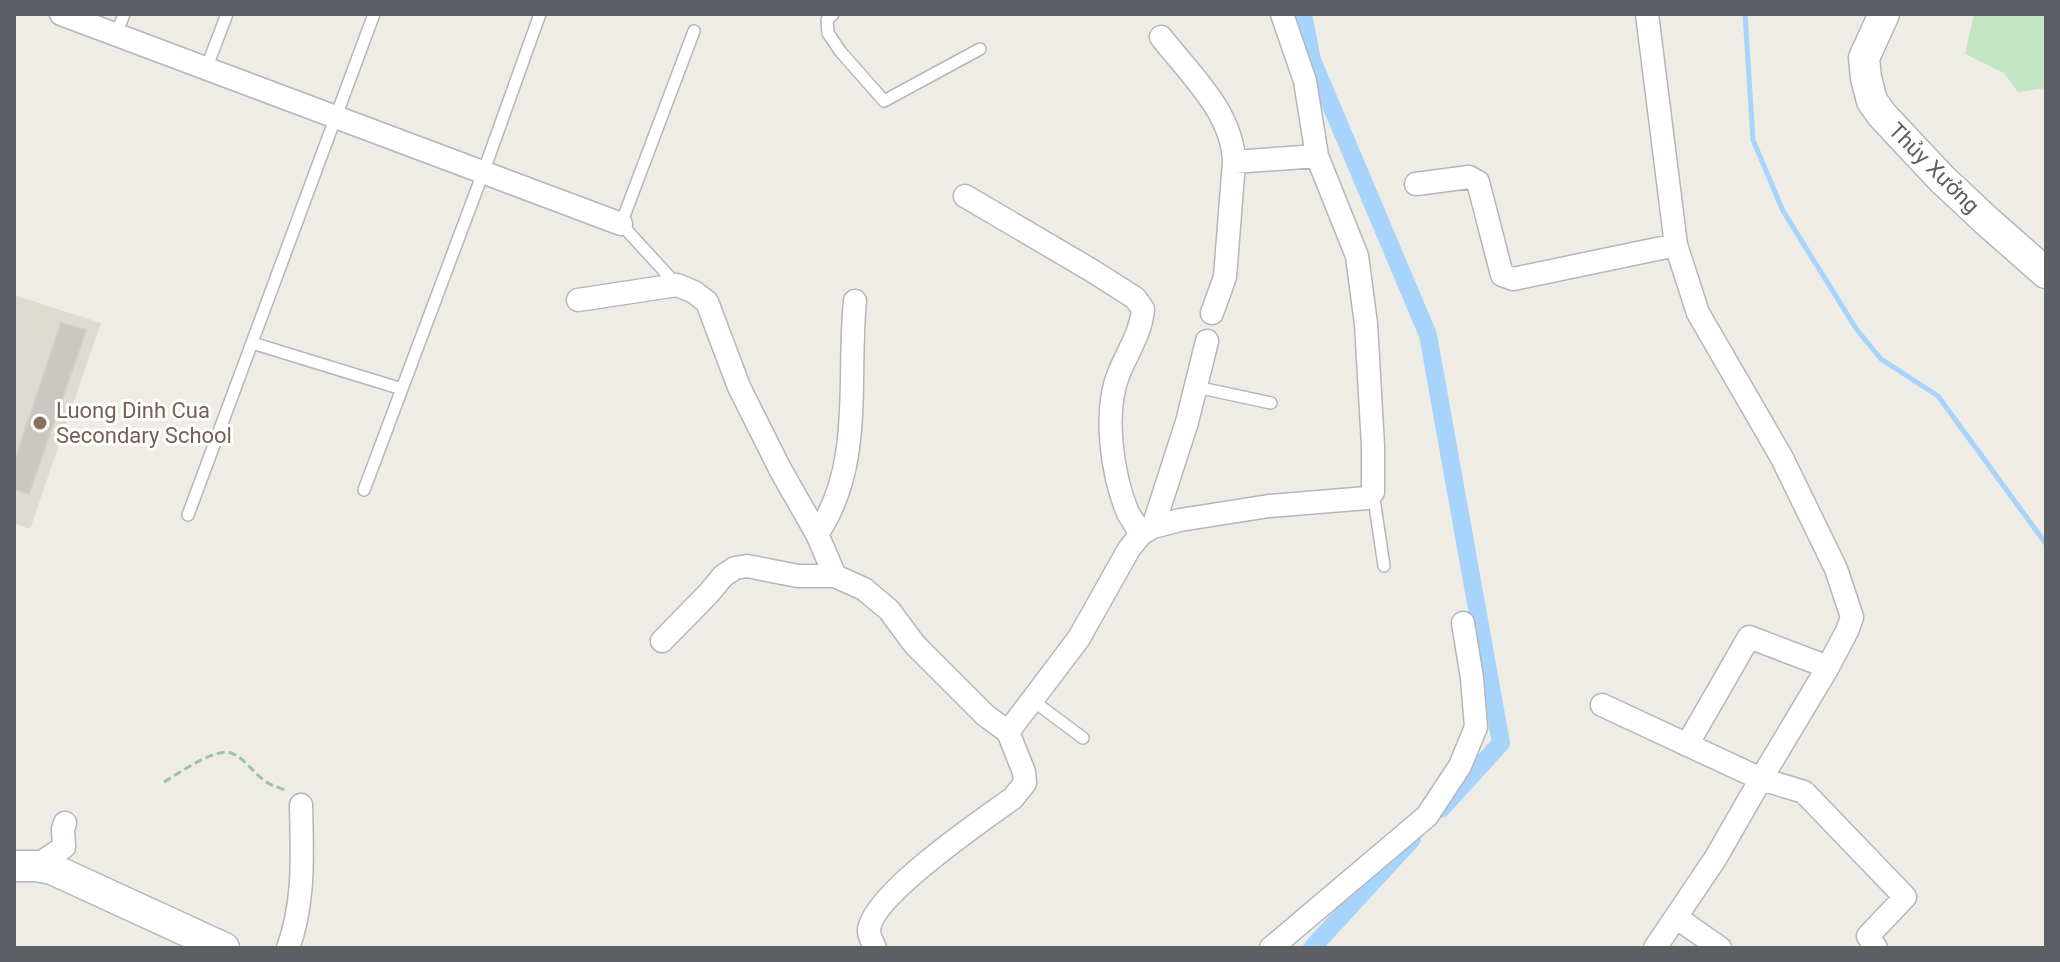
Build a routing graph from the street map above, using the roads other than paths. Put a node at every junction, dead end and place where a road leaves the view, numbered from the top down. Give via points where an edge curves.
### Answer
1 (61, 14) edge
2 (227, 14) edge
3 (374, 14) edge
4 (540, 14) edge
5 (833, 14) edge
6 (1282, 14) edge
7 (1647, 14) edge
8 (1884, 14) edge
9 (120, 24) edge
10 (694, 31) dead end
11 (1161, 37) dead end
12 (980, 49) dead end
13 (206, 69) junction
14 (336, 118) junction
15 (1317, 156) junction
16 (1234, 162) junction
17 (483, 173) junction
18 (1416, 184) dead end
19 (965, 196) dead end
20 (621, 224) junction
21 (1676, 245) junction
22 (2046, 273) edge
23 (677, 285) junction
24 (578, 300) dead end
25 (855, 301) dead end
26 (1212, 313) dead end
27 (1207, 341) dead end
28 (252, 343) junction
29 (1196, 387) junction
30 (402, 389) junction
31 (1271, 403) dead end
32 (364, 490) dead end
33 (1373, 492) junction
34 (188, 515) dead end
35 (1147, 530) junction
36 (817, 534) junction
37 (1384, 566) dead end
38 (835, 576) junction
39 (1463, 623) dead end
40 (662, 641) dead end
41 (1828, 667) junction
42 (1032, 700) junction
43 (1602, 705) dead end
44 (1008, 732) junction
45 (1083, 738) dead end
46 (1687, 745) junction
47 (1761, 779) junction
48 (301, 805) road end
49 (65, 823) dead end
50 (25, 866) edge
51 (1677, 918) junction
52 (224, 948) edge
53 (288, 948) edge
54 (875, 948) edge
55 (1271, 948) edge
56 (1655, 948) edge
57 (1720, 948) edge
58 (1876, 948) edge

1 - 9 street
2 - 13 lane
3 - 14 lane
4 - 17 lane
5 - 12 lane via 827,20 828,33 884,101
6 - 15 street via 1305,81
7 - 21 street
8 - 22 street, Thủy Xưởng via 1864,58 1872,101 1962,199
9 - 13 street
10 - 20 lane
11 - 16 street via 1217,108 1234,146
13 - 14 street
14 - 17 street
14 - 28 lane
15 - 16 street
15 - 33 street via 1357,256 1366,324
16 - 26 street via 1225,277
17 - 20 street
17 - 30 lane
18 - 21 street via 1469,177 1478,182 1502,275 1513,279
19 - 35 street via 1091,270 1143,309 1110,415 1128,513
20 - 23 lane
21 - 41 street via 1698,313 1782,458 1836,569 1852,617
23 - 24 street
23 - 36 street via 707,302 739,387
25 - 36 street via 847,458 837,499
27 - 29 street
28 - 30 lane
28 - 34 lane
29 - 31 lane
29 - 35 street
30 - 32 lane
33 - 35 street via 1367,498 1269,506
33 - 37 lane
35 - 42 street via 1129,549 1079,638
36 - 38 street
38 - 40 street via 735,568
38 - 44 street via 864,589 889,610 915,645
39 - 55 street via 1476,727 1460,766 1427,816
41 - 46 street via 1749,637
41 - 47 street
42 - 44 street
42 - 45 lane
43 - 46 street
44 - 54 street via 1024,772 1021,790 911,874 885,901 869,932
46 - 47 street
47 - 51 street
47 - 58 street via 1804,792 1905,897 1868,936
48 - 53 street via 302,884
49 - 50 street via 64,847
50 - 52 street via 52,869
51 - 56 street
51 - 57 street

